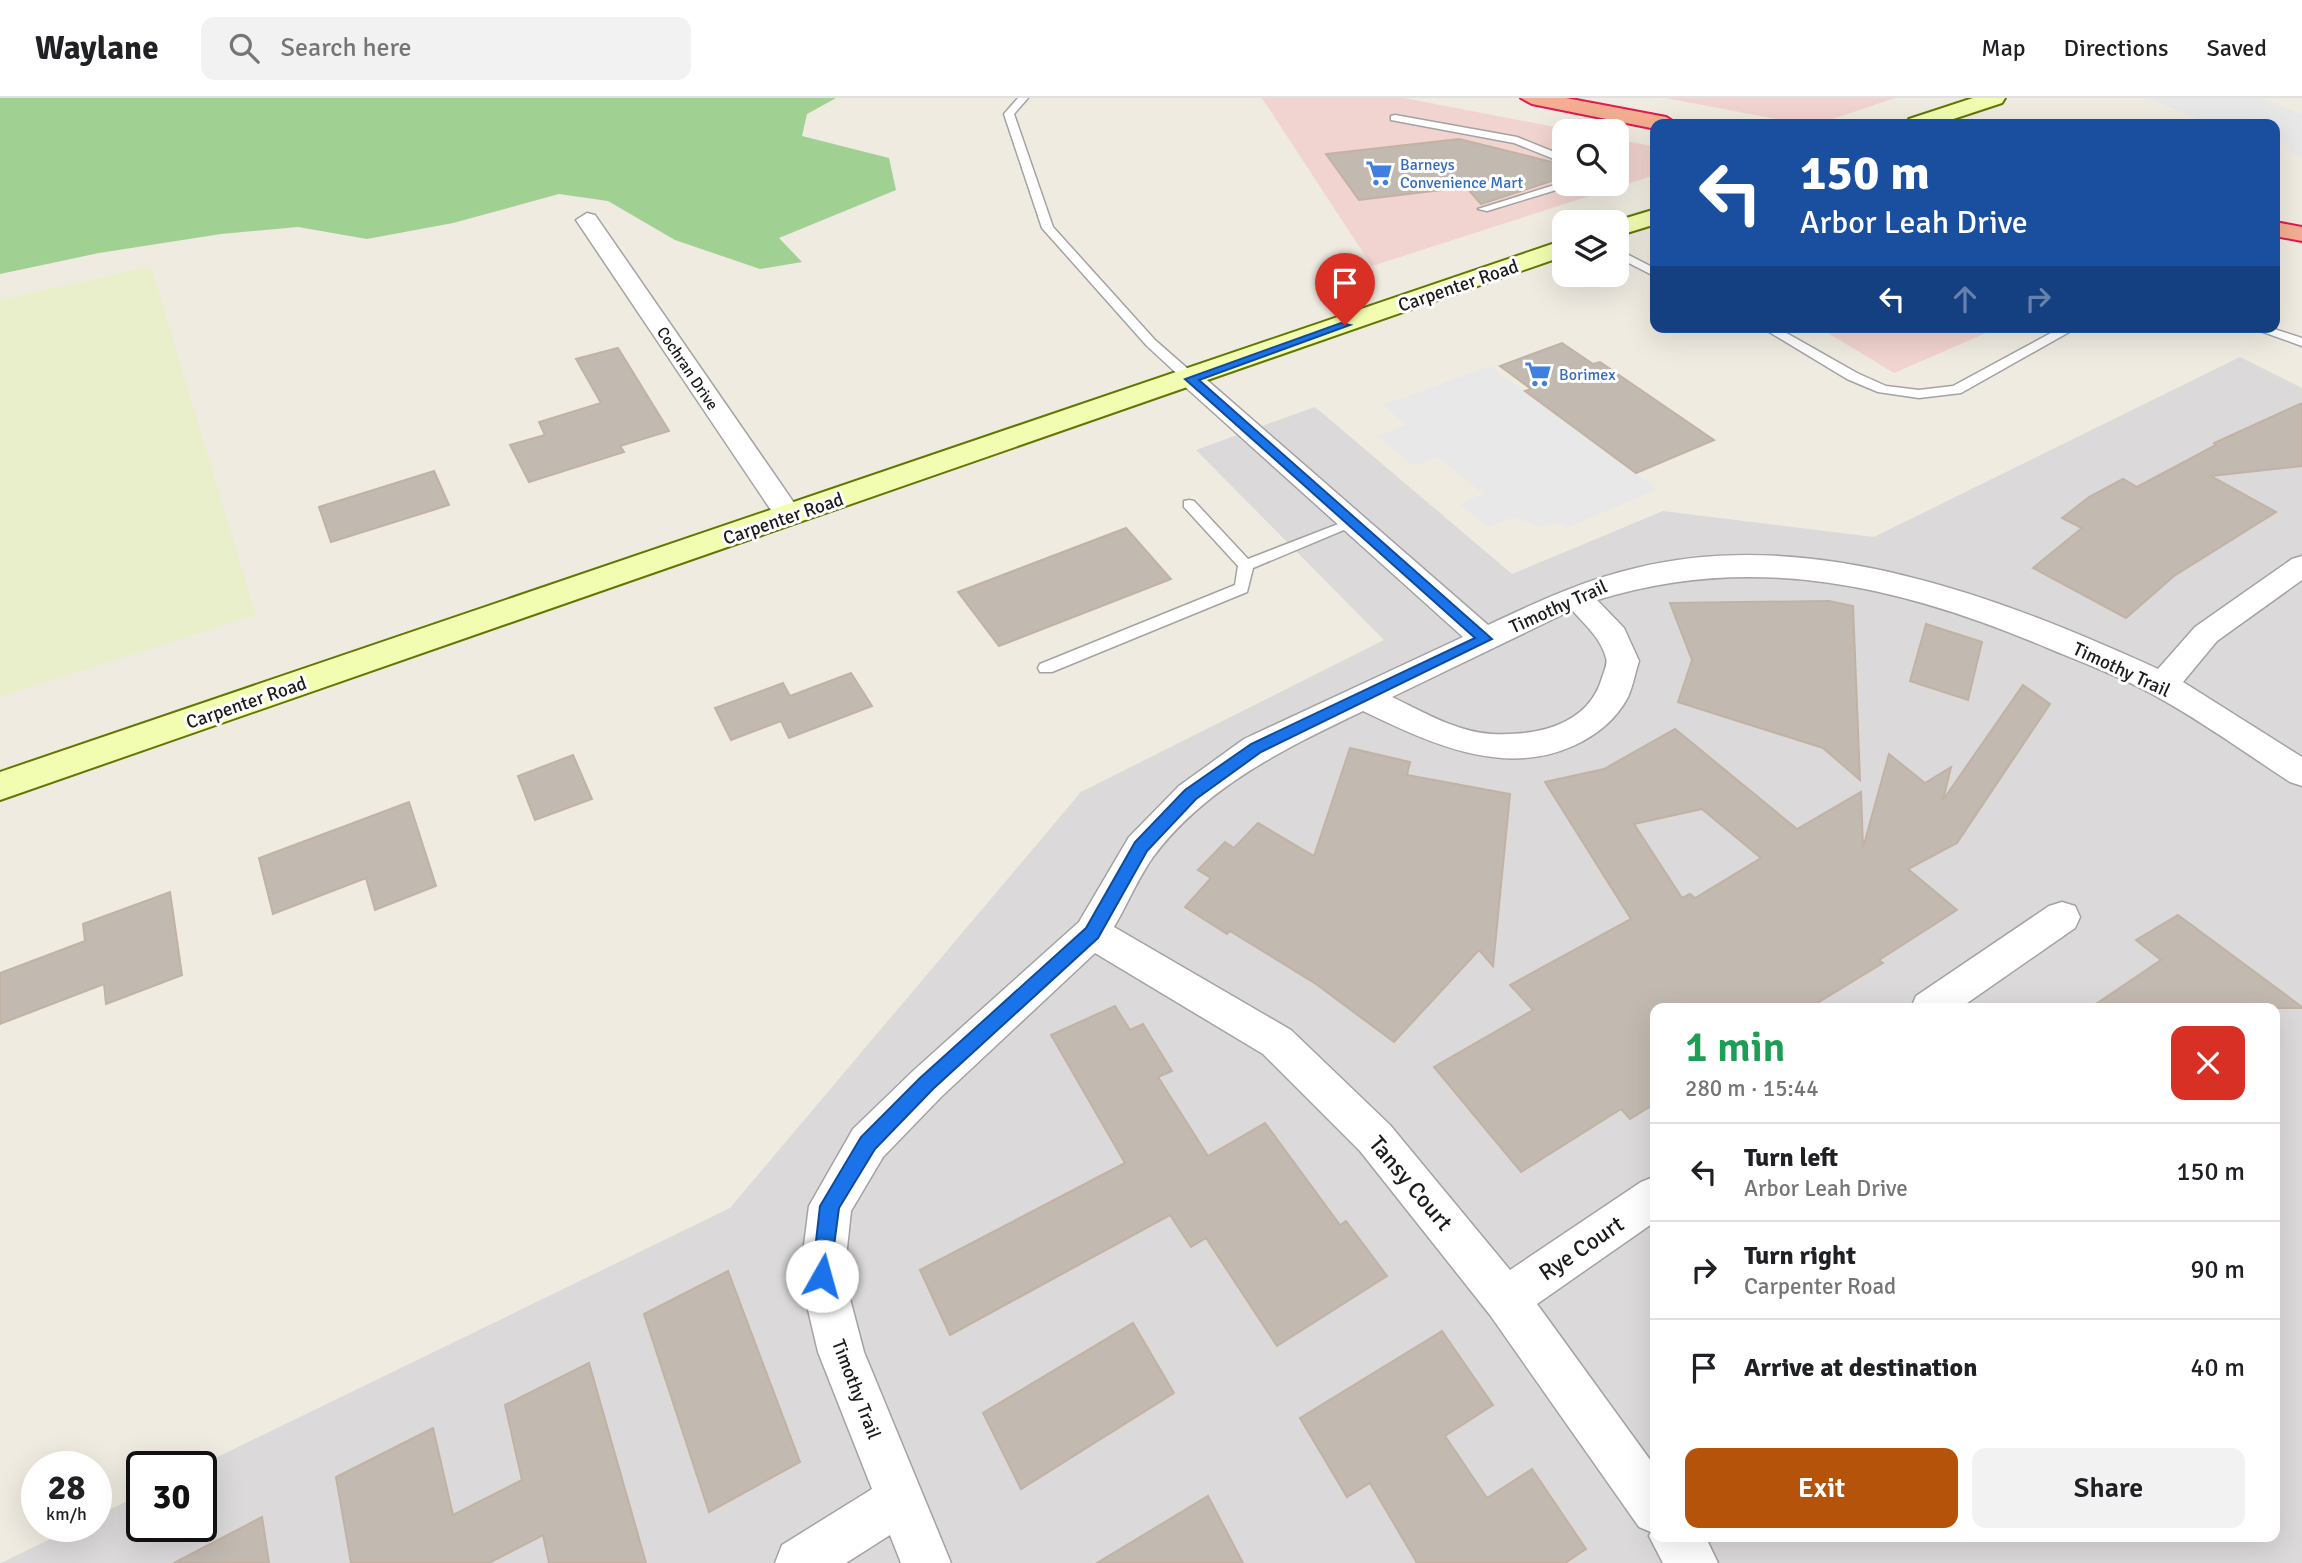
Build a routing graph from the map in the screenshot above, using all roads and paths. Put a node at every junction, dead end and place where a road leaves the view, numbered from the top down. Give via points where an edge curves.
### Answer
1 (1023, 98) edge
2 (1532, 98) edge
3 (1994, 98) edge
4 (1395, 118) dead end
5 (1932, 119) edge
6 (1650, 121) edge
7 (1552, 155) edge
8 (1552, 189) edge
9 (1483, 209) dead end
10 (1650, 218) edge
11 (587, 220) dead end
12 (1629, 225) edge
13 (2280, 230) edge
14 (2302, 234) edge
15 (1552, 252) edge
16 (1629, 259) edge
17 (1650, 271) edge
18 (1777, 333) edge
19 (2062, 333) edge
20 (2274, 333) edge
21 (2302, 342) edge
22 (1191, 379) junction
23 (1189, 504) dead end
24 (789, 516) junction
25 (1351, 524) junction
26 (1246, 565) junction
27 (2302, 566) edge
28 (1576, 596) junction
29 (1485, 639) junction
30 (1046, 668) dead end
31 (2162, 685) junction
32 (1363, 697) junction
33 (2302, 773) edge
34 (0, 786) edge
35 (2062, 917) dead end
36 (1092, 933) junction
37 (1937, 1003) edge
38 (1650, 1200) edge
39 (1506, 1299) junction
40 (901, 1499) junction
41 (1650, 1502) edge
42 (1678, 1542) edge
43 (800, 1563) edge
44 (926, 1563) edge
45 (1693, 1563) edge

1 - 22 lane via 1009,114 1048,228 1151,343
2 - 6 highway
3 - 5 main road
4 - 7 lane via 1517,140
8 - 9 lane
10 - 12 main road
11 - 24 street, Cochran Drive
13 - 14 highway
15 - 22 main road, Carpenter Road
16 - 17 lane
18 - 19 lane via 1852,376 1883,389 1919,394 1956,390
20 - 21 lane
22 - 24 main road, Carpenter Road
22 - 25 street
23 - 26 lane
24 - 34 main road, Carpenter Road
25 - 26 lane
25 - 29 street
26 - 30 lane via 1242,588
27 - 31 street via 2206,634
28 - 29 street, Timothy Trail
28 - 31 street, Timothy Trail via 1615,581 1707,565 1792,567 1913,587 2028,626
28 - 32 street via 1613,636 1623,661 1613,695 1585,727 1544,746 1490,746 1434,731
29 - 32 street, Timothy Trail
31 - 33 street, Timothy Trail
32 - 36 street, Timothy Trail via 1256,748 1191,794 1141,847
35 - 37 street
36 - 39 street, Tansy Court via 1277,1042 1375,1138
36 - 40 street, Timothy Trail via 868,1143 830,1206 822,1276 841,1352
38 - 39 street, Rye Court
39 - 41 street, Tansy Court
40 - 43 street
40 - 44 street, Timothy Trail
42 - 45 street

